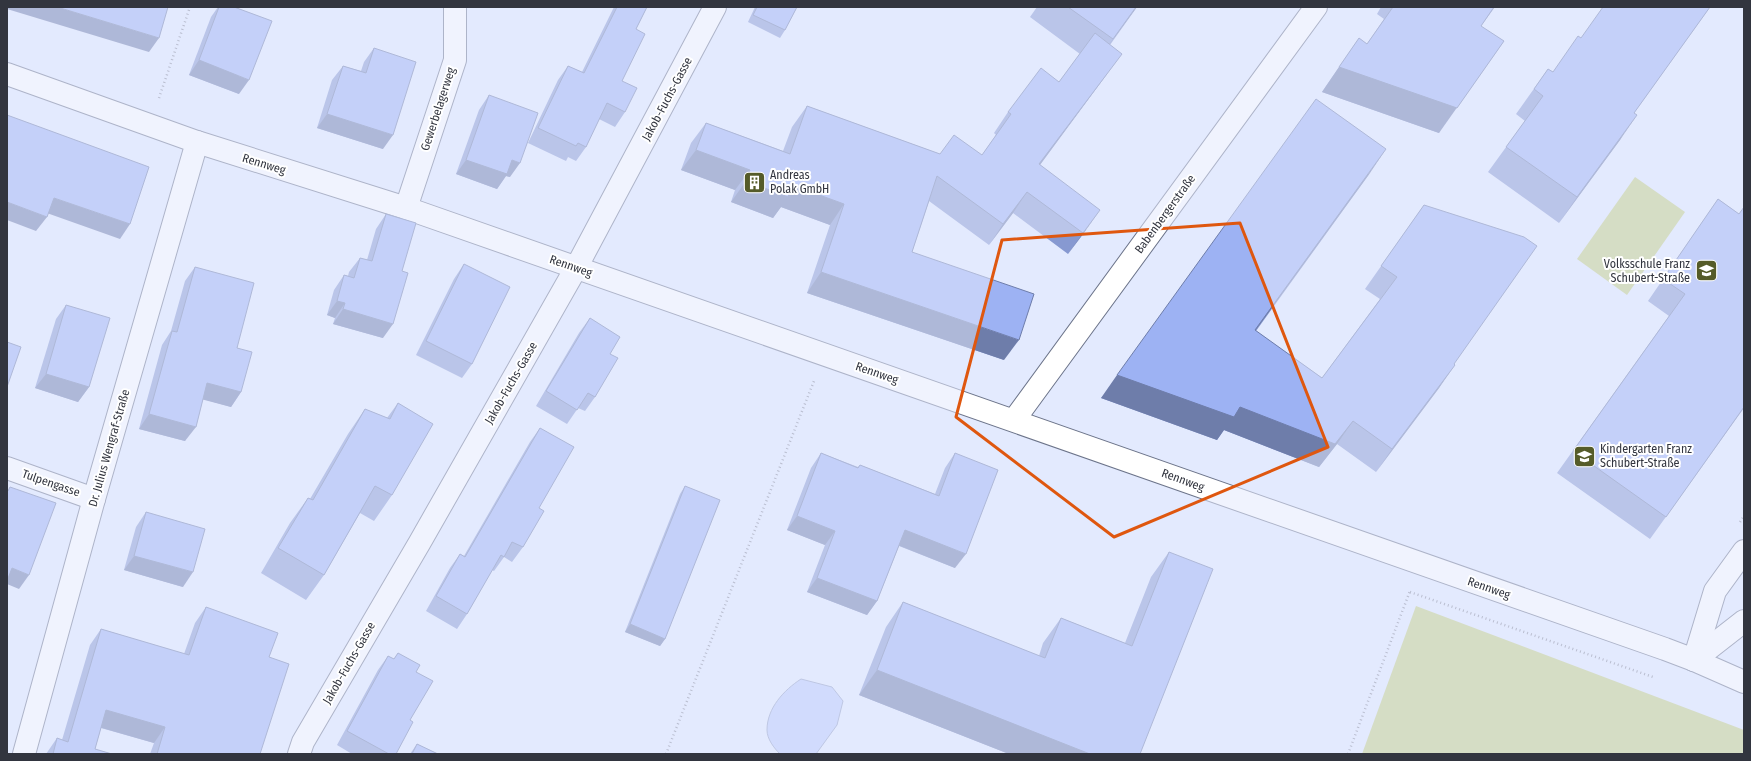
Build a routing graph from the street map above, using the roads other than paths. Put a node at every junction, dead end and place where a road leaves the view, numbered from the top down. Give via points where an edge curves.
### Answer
1 (455, 7) edge
2 (715, 7) edge
3 (1316, 7) edge
4 (7, 74) edge
5 (197, 142) junction
6 (406, 208) junction
7 (576, 268) junction
8 (1014, 420) junction
9 (7, 468) edge
10 (94, 498) junction
11 (1744, 551) edge
12 (1744, 621) edge
13 (1694, 660) junction
14 (1744, 682) edge
15 (24, 754) edge
16 (299, 754) edge

1 - 6 street, Gewerbelagerweg via 454,60
2 - 7 street, Jakob-Fuchs-Gasse
3 - 8 street, Babenbergerstraße
4 - 5 street, Rennweg
5 - 6 street, Rennweg
5 - 10 street, Dr. Julius Wengraf-Straße
6 - 7 street, Rennweg
7 - 8 street, Rennweg
7 - 16 street, Jakob-Fuchs-Gasse via 303,742
8 - 13 street, Rennweg
9 - 10 street, Tulpengasse
10 - 15 street, Dr. Julius Wengraf-Straße
11 - 13 street via 1715,591
12 - 13 street
13 - 14 street, Rennweg

